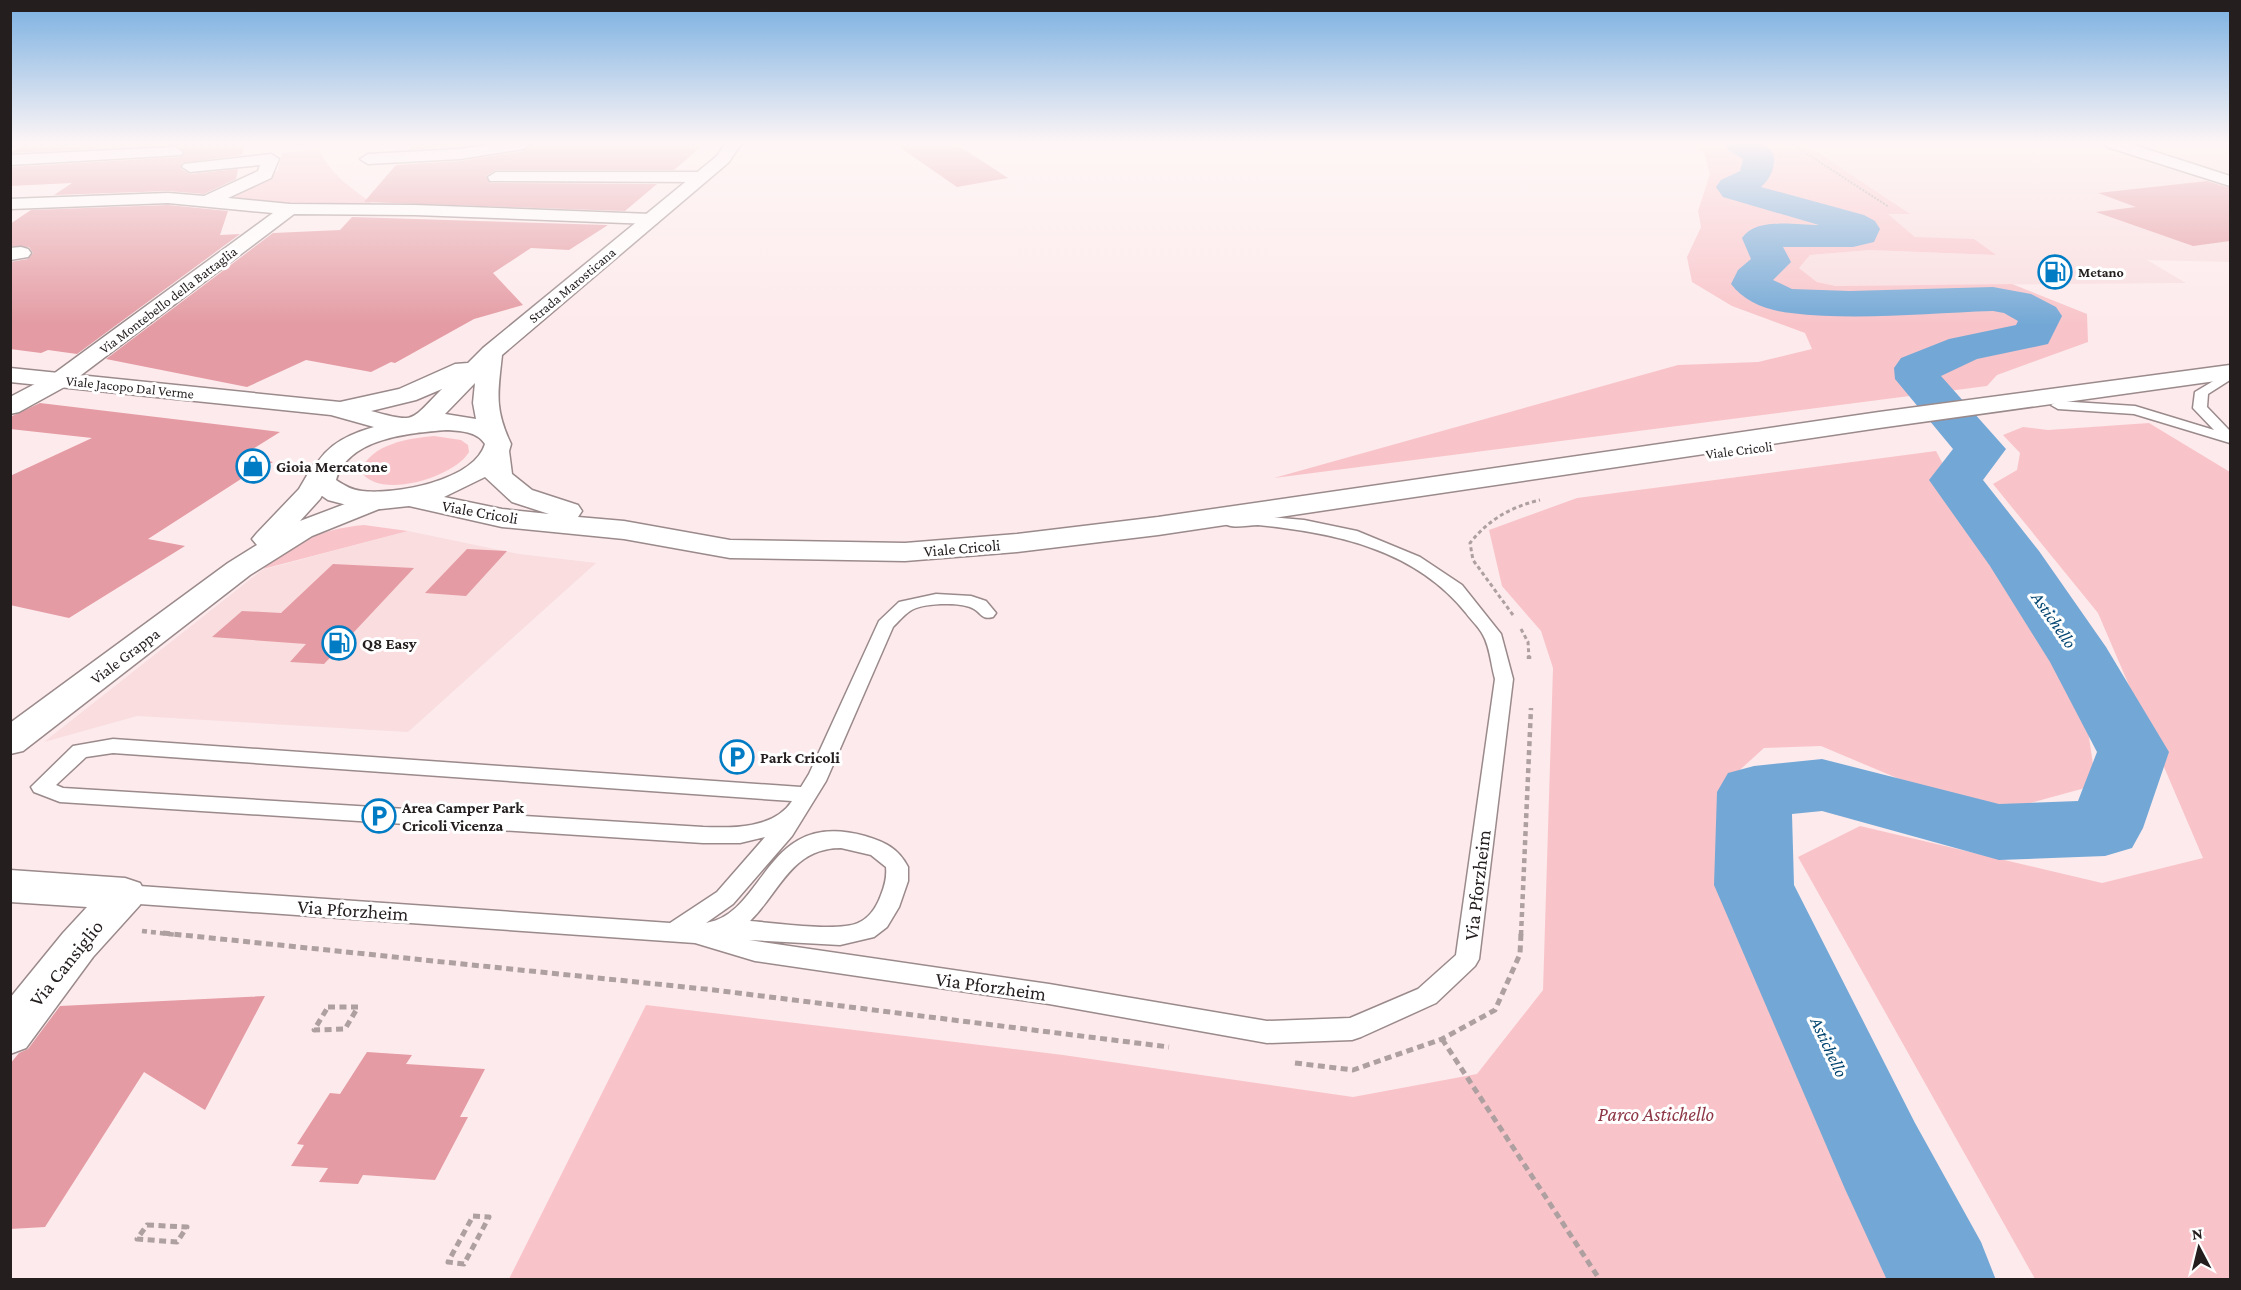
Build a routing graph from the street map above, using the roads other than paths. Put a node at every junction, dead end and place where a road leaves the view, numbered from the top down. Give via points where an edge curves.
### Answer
1 (231, 204) edge
2 (669, 204) edge
3 (290, 209) junction
4 (651, 219) junction
5 (491, 353) junction
6 (2230, 374) edge
7 (10, 375) edge
8 (2177, 378) junction
9 (60, 380) junction
10 (249, 400) junction
11 (2058, 405) junction
12 (10, 407) edge
13 (332, 408) junction
14 (412, 425) junction
15 (1889, 425) junction
16 (2230, 439) edge
17 (494, 443) junction
18 (328, 464) junction
19 (408, 497) junction
20 (374, 501) junction
21 (1158, 526) junction
22 (624, 530) junction
23 (239, 569) junction
24 (987, 614) dead end
25 (10, 742) edge
26 (806, 795) junction
27 (789, 821) junction
28 (10, 886) edge
29 (125, 894) junction
30 (726, 929) junction
31 (685, 933) junction
32 (10, 1034) edge

1 - 3 main road
2 - 4 main road, Strada Marosticana
3 - 4 main road
3 - 9 main road, Via Montebello della Battaglia
4 - 5 main road, Strada Marosticana
5 - 13 main road, Strada Marosticana via 438,384 405,397
5 - 14 main road, Strada Marosticana
5 - 17 main road via 485,404
6 - 8 main road, Viale Cricoli
6 - 16 lane via 2202,392 2200,408
7 - 9 main road, Viale Jacopo Dal Verme
8 - 11 main road, Viale Cricoli
8 - 15 main road, Viale Cricoli via 1975,407
9 - 10 main road, Viale Jacopo Dal Verme
9 - 12 main road, Via Montebello della Battaglia
10 - 13 main road, Viale Jacopo Dal Verme
10 - 18 main road, Viale Jacopo Dal Verme via 315,417 324,424 333,443
11 - 15 main road, Viale Cricoli via 1999,416
11 - 16 lane via 2135,410
13 - 14 main road, Viale Jacopo Dal Verme
14 - 17 main road via 466,423 481,427
14 - 18 main road via 359,441
15 - 21 main road, Viale Cricoli
17 - 19 main road via 488,462 474,473
17 - 22 main road, Viale Cricoli via 499,477 522,496
18 - 20 main road, Viale Jacopo Dal Verme via 322,483 332,492
18 - 23 main road, Viale Grappa via 310,493
19 - 20 main road
19 - 22 main road, Viale Cricoli via 502,518
20 - 23 main road, Viale Grappa via 302,530
21 - 22 main road, Viale Cricoli via 905,552 730,549
21 - 31 lane, Via Pforzheim via 1249,520 1304,525 1357,536 1414,560 1456,589 1492,634 1504,679 1467,959 1427,996 1352,1029 1267,1032 1049,994 755,951
23 - 25 main road, Viale Grappa
24 - 26 lane via 980,605 965,600 936,599 905,606 885,625 819,776
26 - 27 lane
26 - 27 lane via 113,746 80,751 41,787 60,795 703,835 742,836
27 - 31 lane via 725,898
28 - 29 main road, Via Pforzheim
29 - 31 lane, Via Pforzheim
29 - 32 main road, Via Cansiglio via 78,945
30 - 30 lane, Via Pforzheim via 858,934 875,925 885,912 897,882 897,867 890,856 868,844 832,840 813,844 794,854 751,906
30 - 31 lane, Via Pforzheim

